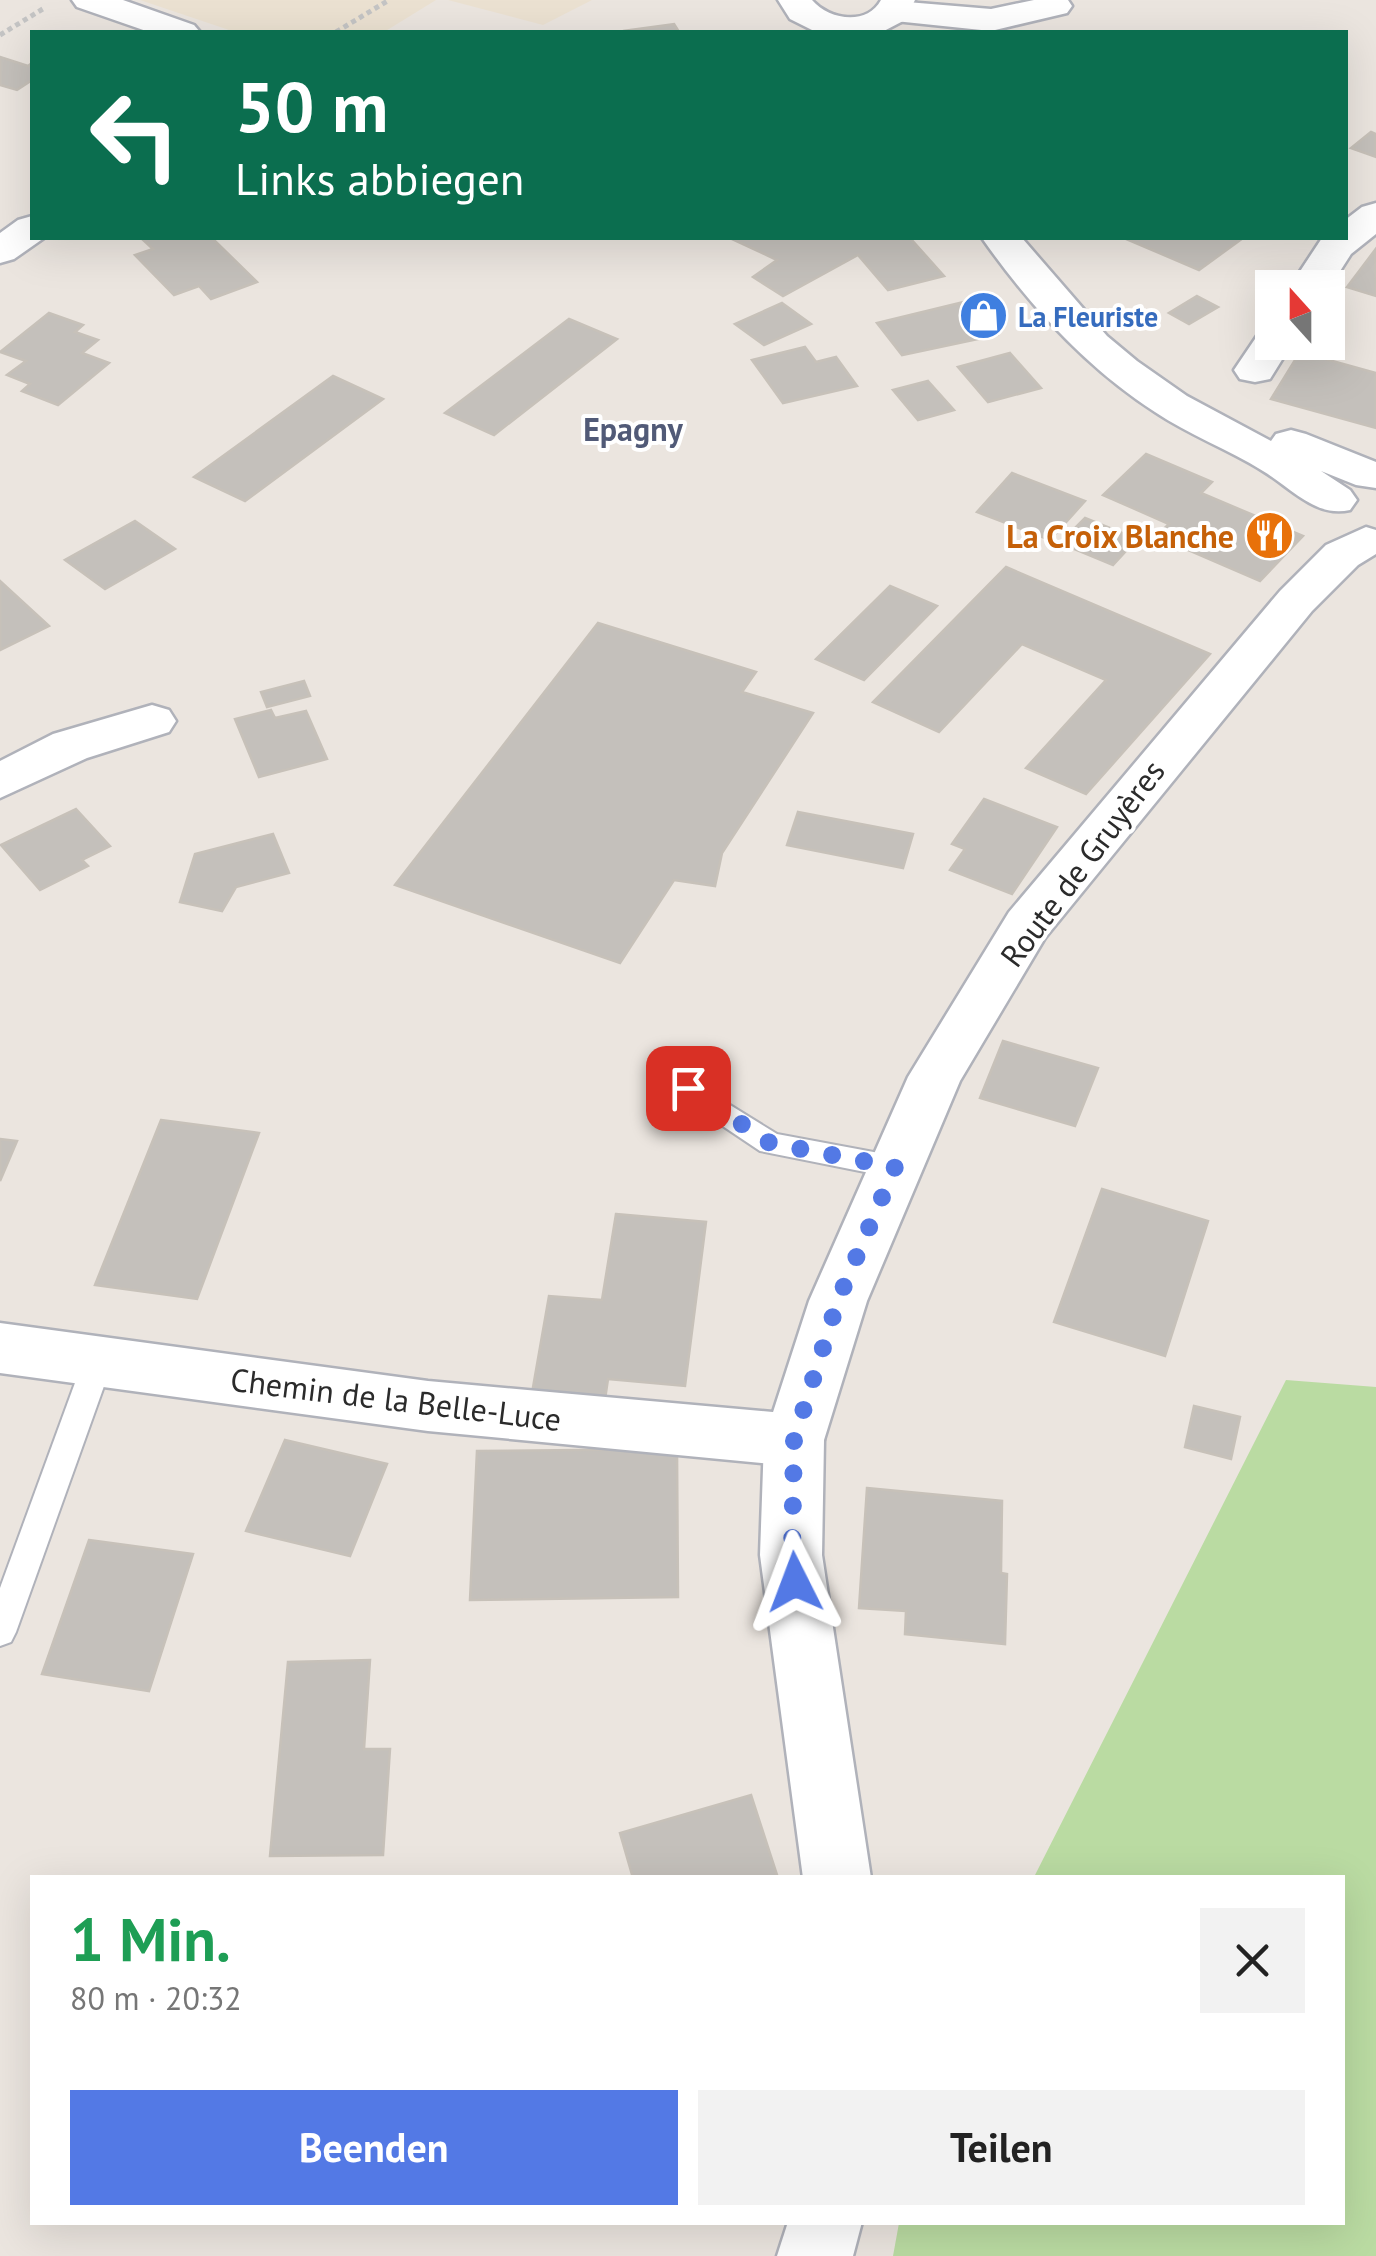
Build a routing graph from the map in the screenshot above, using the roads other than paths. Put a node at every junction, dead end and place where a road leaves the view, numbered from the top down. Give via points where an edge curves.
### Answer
1 (88, 0) edge
2 (795, 0) edge
3 (1055, 6) dead end
4 (890, 16) edge
5 (836, 29) edge
6 (176, 30) edge
7 (1376, 215) edge
8 (30, 229) edge
9 (1348, 235) edge
10 (1004, 240) edge
11 (1037, 240) edge
12 (1342, 240) edge
13 (0, 251) edge
14 (1321, 270) edge
15 (1374, 476) edge
16 (1359, 529) edge
17 (152, 721) dead end
18 (0, 781) edge
19 (688, 1088) dead end
20 (895, 1167) junction
21 (0, 1348) edge
22 (98, 1362) junction
23 (794, 1440) junction
24 (0, 1632) edge
25 (837, 1875) edge
26 (824, 2225) edge
27 (815, 2256) edge

1 - 6 street
2 - 5 street via 802,14
3 - 4 street via 990,20
4 - 5 street
7 - 9 street
8 - 13 street
10 - 16 street via 1122,370 1277,461
11 - 15 street via 1142,360 1297,446
12 - 14 street
15 - 16 street, Route de Gruyères via 1348,484
16 - 20 street, Route de Gruyères via 1028,925 935,1077
17 - 18 street via 70,746
19 - 20 lane via 770,1143
20 - 23 street, Route de Gruyères via 838,1300
21 - 22 street, Chemin de la Belle-Luce
22 - 23 street, Chemin de la Belle-Luce via 428,1406
22 - 24 lane
23 - 25 street, Route de Gruyères via 792,1555
26 - 27 street

